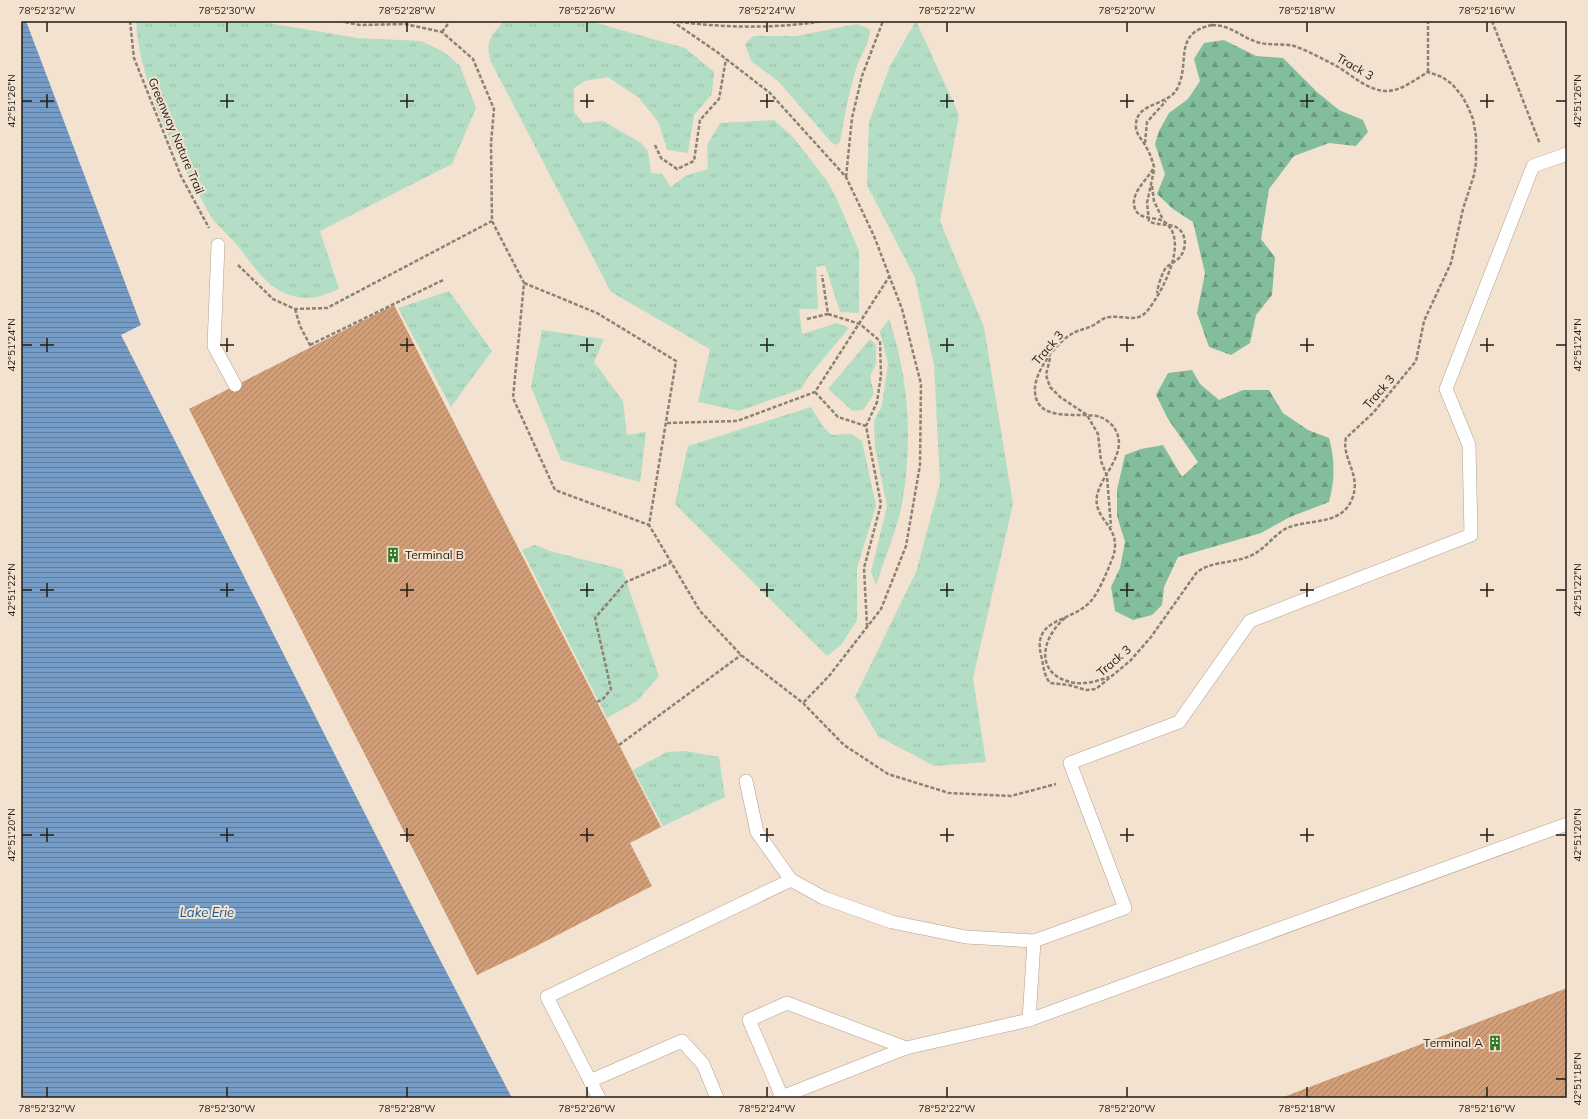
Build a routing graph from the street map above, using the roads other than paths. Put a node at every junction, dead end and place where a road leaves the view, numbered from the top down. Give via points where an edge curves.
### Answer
1 (1567, 154) edge
2 (218, 245) road end
3 (235, 385) dead end
4 (746, 781) dead end
5 (1567, 824) edge
6 (791, 880) junction
7 (1034, 941) junction
8 (1029, 1020) junction
9 (906, 1048) junction
10 (590, 1081) junction
11 (599, 1098) edge
12 (717, 1098) edge
13 (780, 1098) edge

1 - 7 lane via 1533,166 1446,389 1469,445 1471,535 1250,621 1179,722 1070,763 1126,908
2 - 3 lane via 214,346
4 - 6 lane via 757,832
5 - 8 lane
6 - 7 lane via 824,898 892,922 966,937
6 - 10 lane via 547,997
7 - 8 lane
8 - 9 lane
9 - 13 lane
9 - 13 lane via 787,1003 749,1020
10 - 11 lane
10 - 12 lane via 682,1041 703,1064

